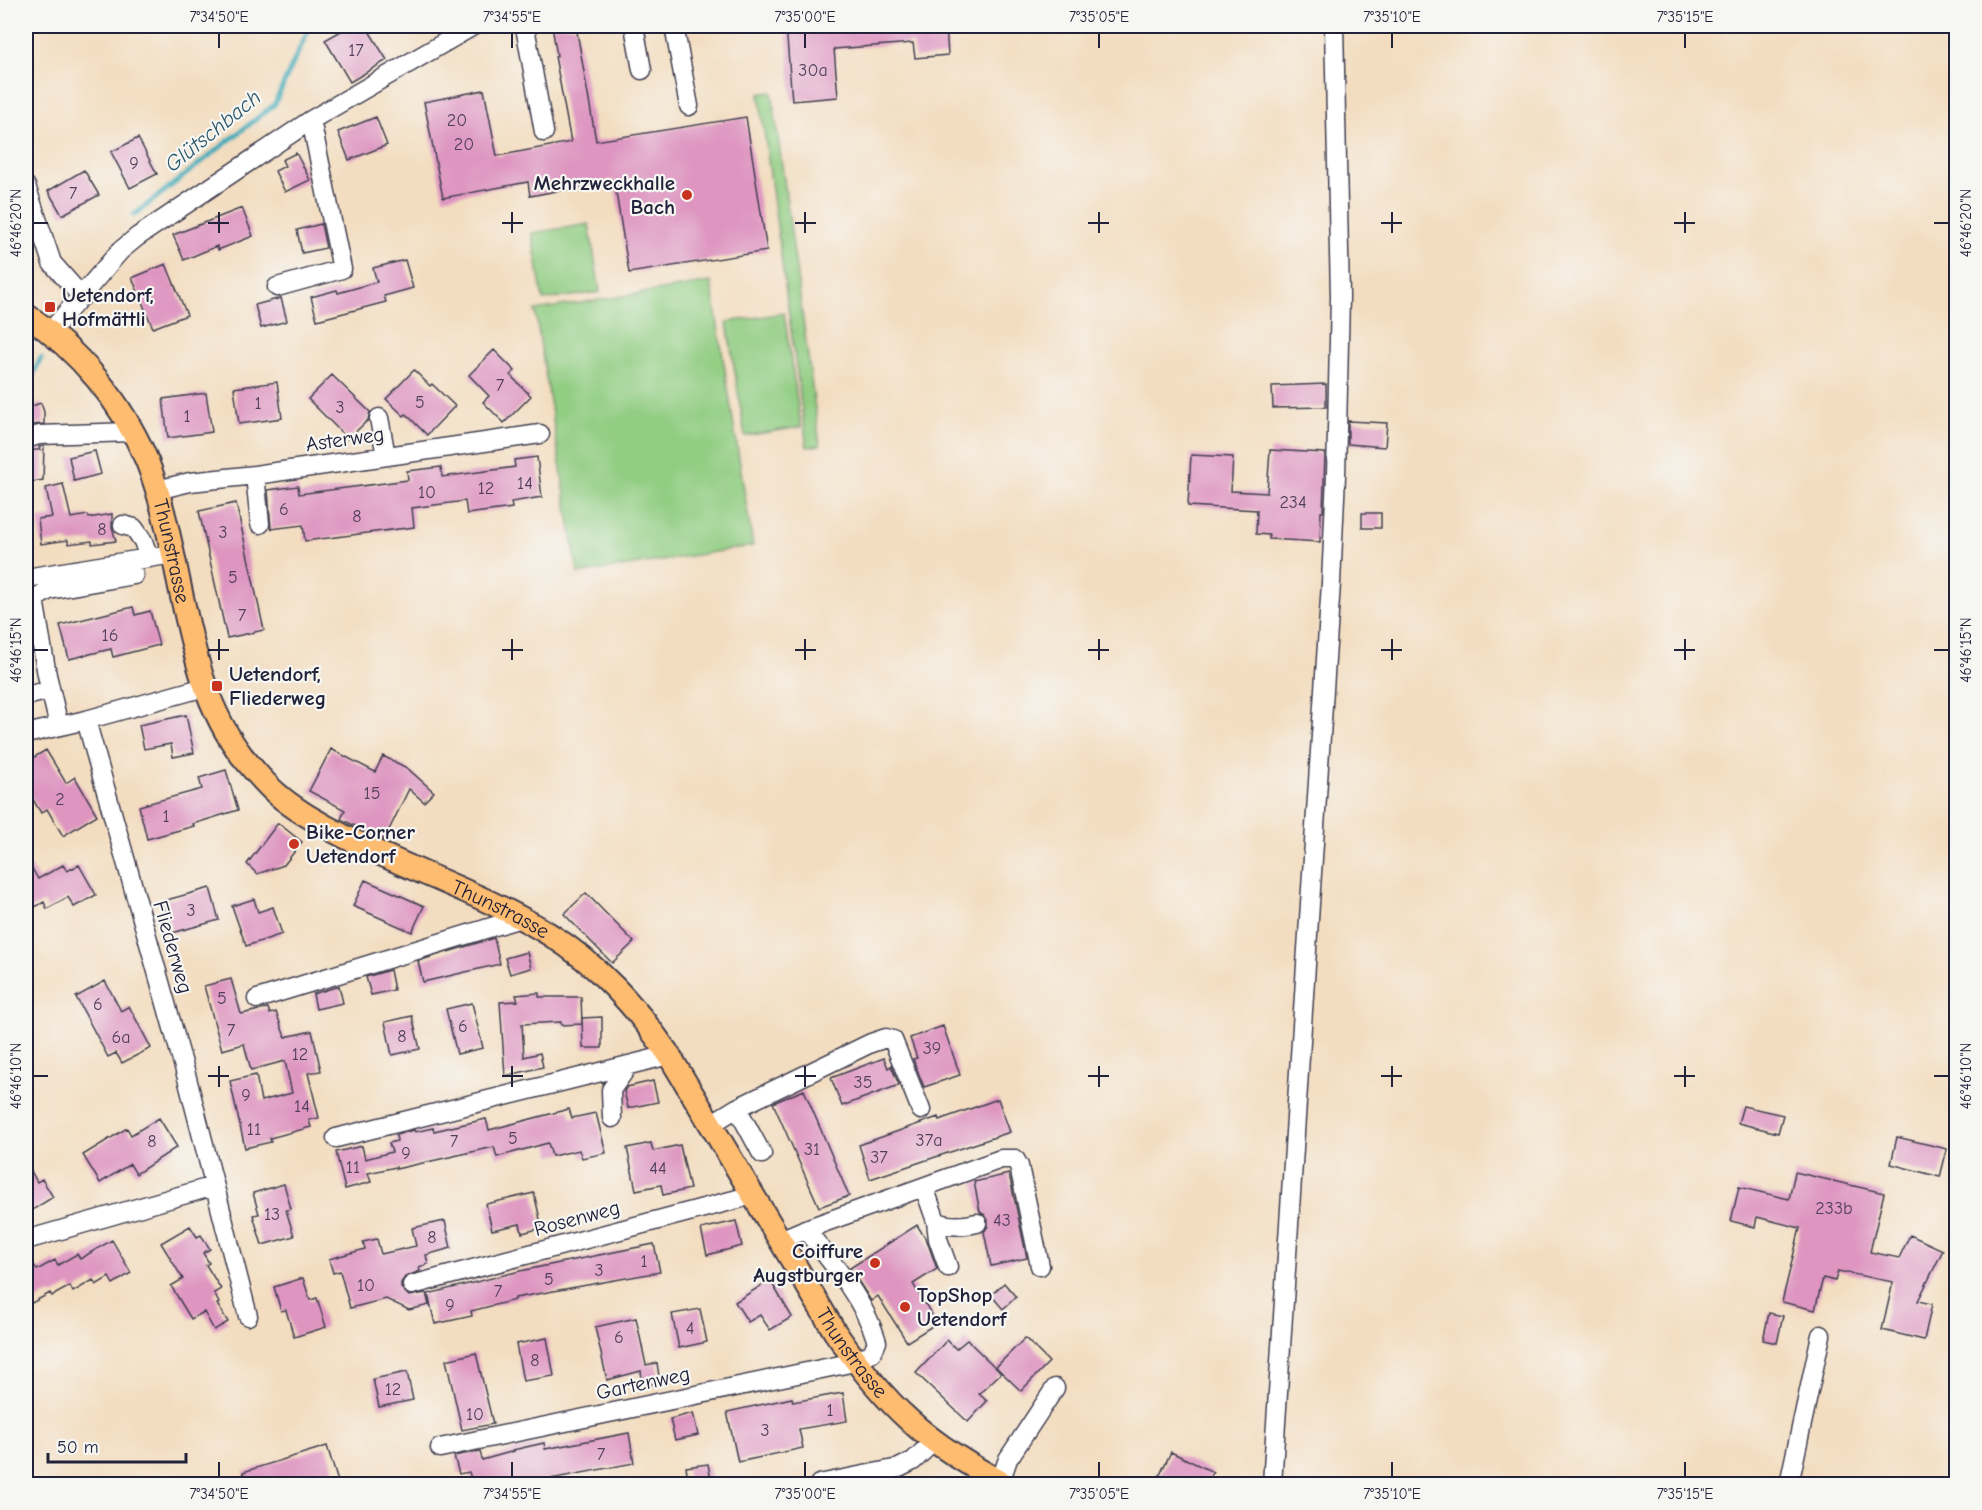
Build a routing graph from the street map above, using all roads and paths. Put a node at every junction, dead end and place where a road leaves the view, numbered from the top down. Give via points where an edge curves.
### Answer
1 (473, 26) edge
2 (523, 26) edge
3 (634, 26) edge
4 (674, 26) edge
5 (1334, 26) edge
6 (642, 70) dead end
7 (689, 106) dead end
8 (311, 120) junction
9 (544, 132) dead end
10 (26, 186) edge
11 (277, 287) dead end
12 (82, 297) junction
13 (26, 315) edge
14 (50, 332) junction
15 (379, 418) dead end
16 (133, 432) junction
17 (540, 434) dead end
18 (26, 439) edge
19 (386, 456) junction
20 (255, 475) junction
21 (157, 490) junction
22 (260, 524) dead end
23 (123, 525) dead end
24 (173, 554) junction
25 (149, 558) junction
26 (134, 575) dead end
27 (26, 578) edge
28 (205, 687) junction
29 (86, 720) junction
30 (59, 726) junction
31 (26, 734) edge
32 (520, 918) junction
33 (257, 999) dead end
34 (886, 1038) junction
35 (669, 1055) junction
36 (628, 1066) junction
37 (900, 1084) dead end
38 (737, 1108) junction
39 (921, 1110) dead end
40 (612, 1118) dead end
41 (711, 1124) junction
42 (336, 1138) dead end
43 (762, 1154) dead end
44 (214, 1186) junction
45 (924, 1187) junction
46 (753, 1195) junction
47 (936, 1221) junction
48 (977, 1223) dead end
49 (805, 1229) junction
50 (26, 1240) edge
51 (780, 1240) junction
52 (1040, 1266) dead end
53 (948, 1267) dead end
54 (412, 1285) dead end
55 (248, 1316) dead end
56 (1821, 1335) dead end
57 (855, 1362) junction
58 (1055, 1388) dead end
59 (934, 1441) junction
60 (440, 1448) dead end
61 (1002, 1483) edge
62 (819, 1485) edge
63 (1272, 1485) edge
64 (1789, 1485) edge

1 - 8 street
2 - 9 street
3 - 6 street
4 - 7 street
5 - 63 street via 1340,241 1336,476
8 - 11 street via 342,269
8 - 12 street via 137,237 120,251
10 - 12 street via 52,263
12 - 14 street
13 - 14 main road, Thunstrasse
14 - 16 main road, Thunstrasse via 100,383
15 - 19 street
16 - 18 street via 39,435
16 - 21 main road, Thunstrasse
17 - 19 street, Asterweg
19 - 20 street, Asterweg
20 - 21 street, Asterweg via 189,482
20 - 22 street
21 - 24 main road, Thunstrasse
23 - 25 street via 134,528
24 - 25 street
24 - 28 main road, Thunstrasse via 192,646
25 - 27 street
26 - 30 street via 49,590 34,599
28 - 29 street
28 - 32 main road, Thunstrasse via 240,753 287,802 355,842
29 - 30 street
29 - 44 street, Fliederweg
30 - 31 street
32 - 33 street
32 - 35 main road, Thunstrasse via 567,946 608,979 640,1014
34 - 37 street
34 - 38 street
34 - 39 street via 893,1040
35 - 36 street
35 - 41 main road, Thunstrasse
36 - 40 street via 611,1090
36 - 42 street
38 - 41 street
38 - 43 street
41 - 46 main road, Thunstrasse
44 - 50 street
44 - 55 street, Fliederweg
45 - 47 street
45 - 49 street
45 - 52 street via 1000,1159 1015,1159
46 - 51 main road, Thunstrasse
46 - 54 street, Rosenweg
47 - 48 street via 964,1226
47 - 53 street
49 - 51 street
49 - 57 street via 871,1321 877,1342 872,1353
51 - 57 main road, Thunstrasse
56 - 64 street
57 - 59 main road, Thunstrasse via 883,1395
57 - 60 street, Gartenweg
58 - 61 street via 1008,1459
59 - 61 main road, Thunstrasse
59 - 62 street via 913,1461 899,1468

